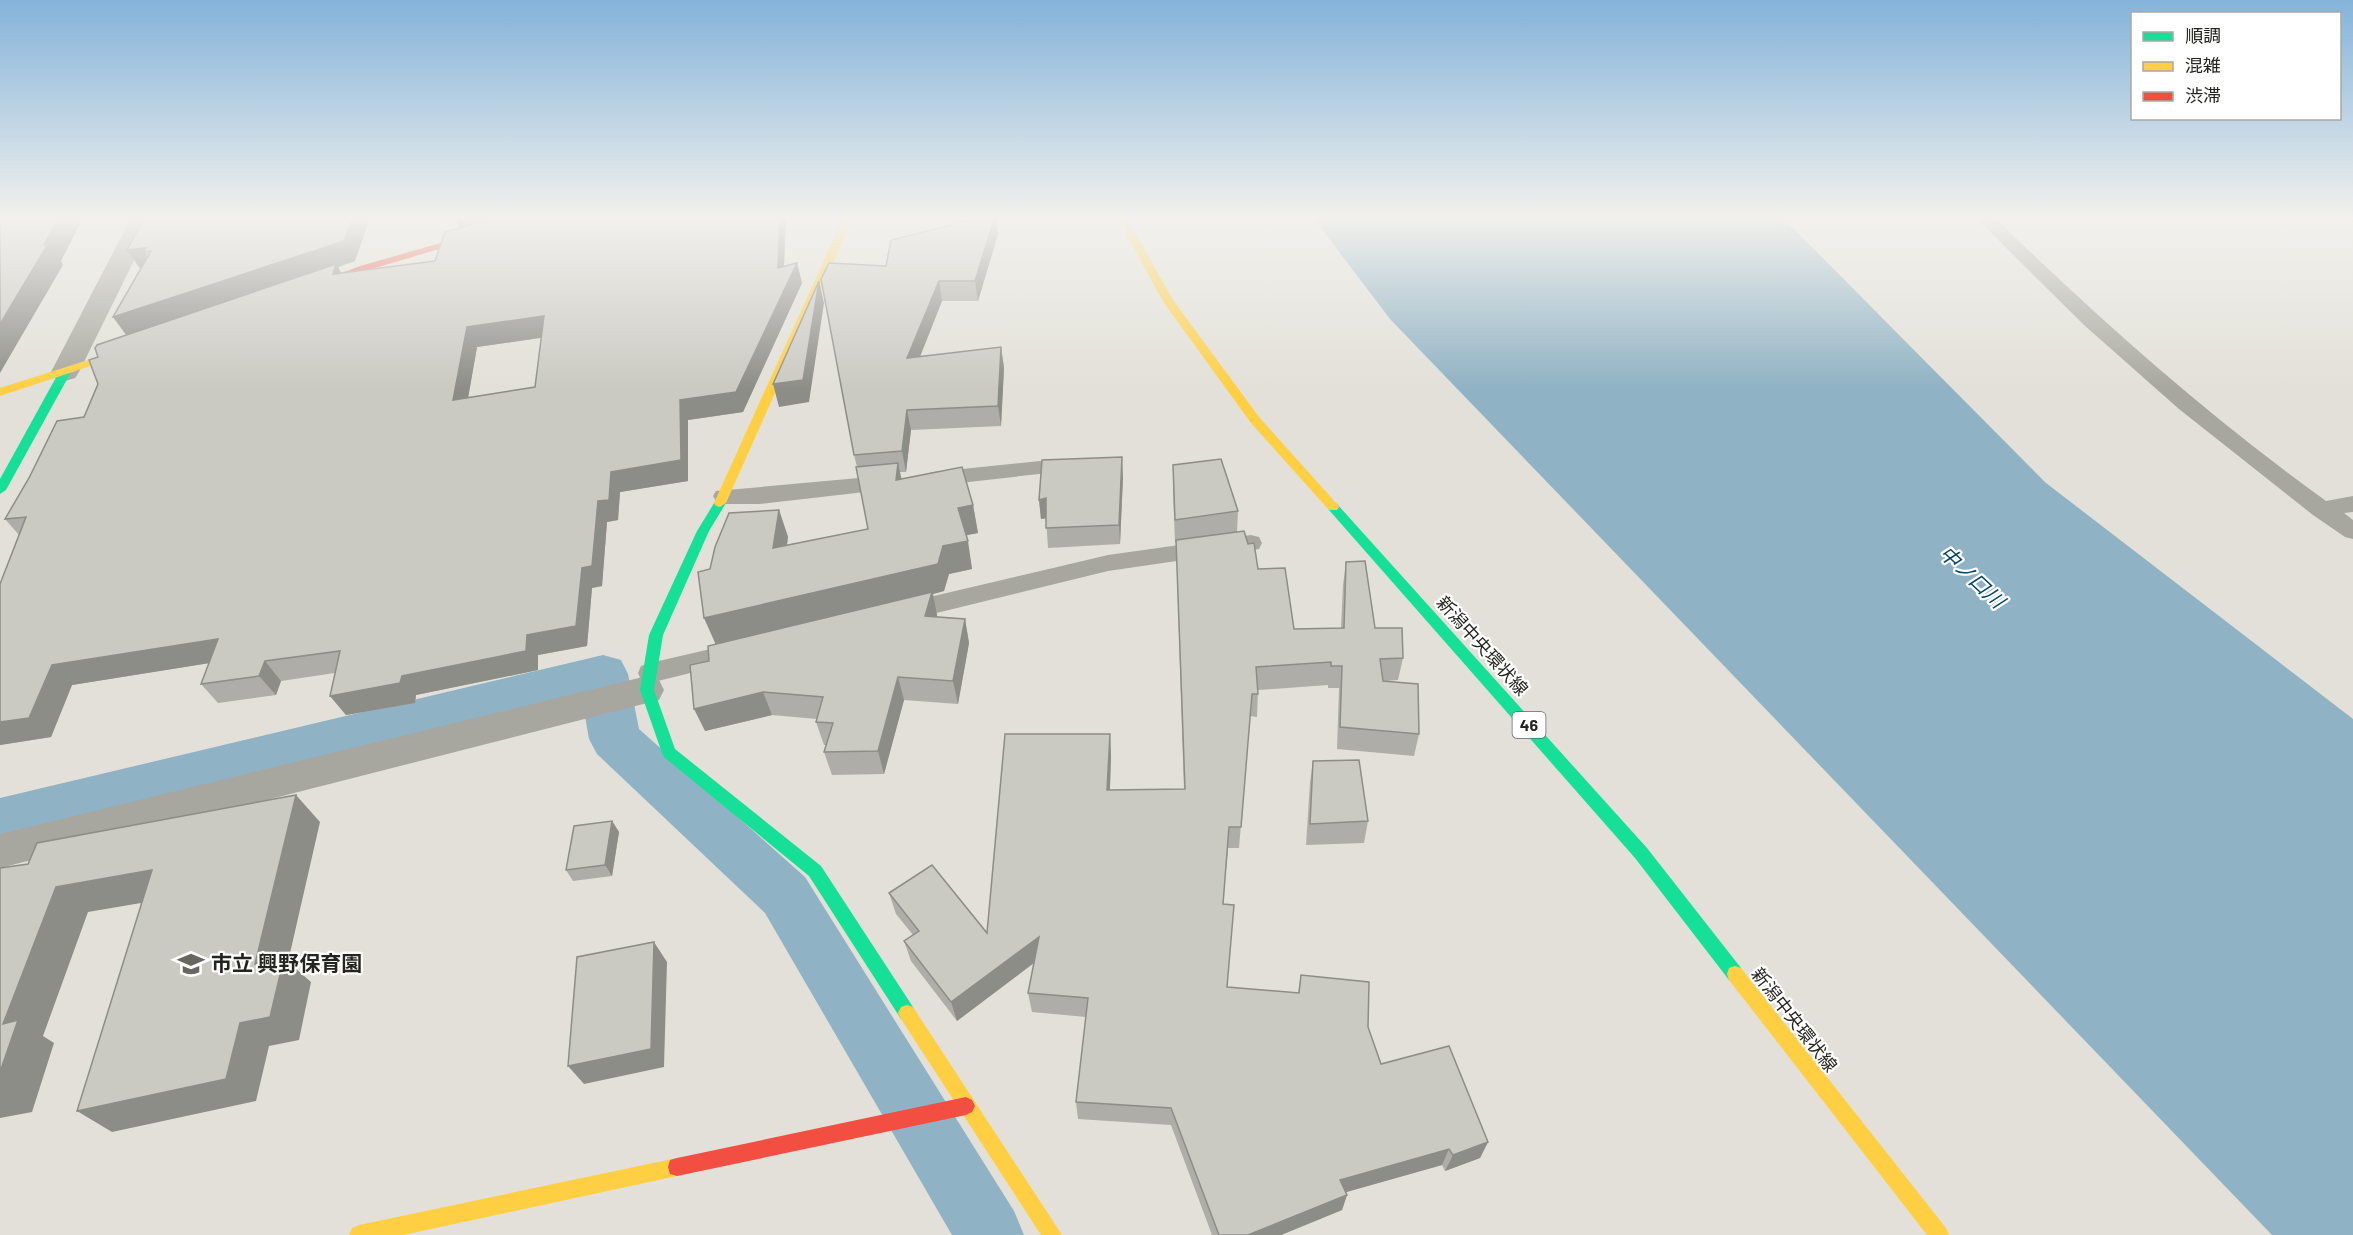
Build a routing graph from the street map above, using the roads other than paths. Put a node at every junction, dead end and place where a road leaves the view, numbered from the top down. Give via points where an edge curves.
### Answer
1 (115, 274) edge
2 (348, 274) edge
3 (822, 274) edge
4 (1152, 274) edge
5 (2042, 274) edge
6 (297, 291) edge
7 (142, 345) edge
8 (65, 372) junction
9 (0, 392) edge
10 (1040, 468) edge
11 (0, 490) edge
12 (724, 496) junction
13 (2353, 504) edge
14 (2321, 509) junction
15 (2353, 531) edge
16 (1251, 543) edge
17 (879, 618) edge
18 (765, 645) edge
19 (649, 682) junction
20 (0, 851) edge
21 (966, 1106) junction
22 (359, 1235) edge
23 (1052, 1235) edge
24 (1939, 1235) edge

1 - 8 street
2 - 6 street
3 - 12 street
4 - 24 street, 新潟中央環状線 / 46 via 1168,302 1255,420 1641,853
5 - 14 lane via 2090,321 2189,405
7 - 8 street
8 - 9 street
8 - 11 street
10 - 12 lane via 771,495
12 - 19 street via 703,531 656,635
13 - 14 lane
14 - 15 lane
16 - 17 lane via 1108,563
18 - 19 lane
19 - 20 street
19 - 21 street via 669,753 815,871
21 - 22 street
21 - 23 street

